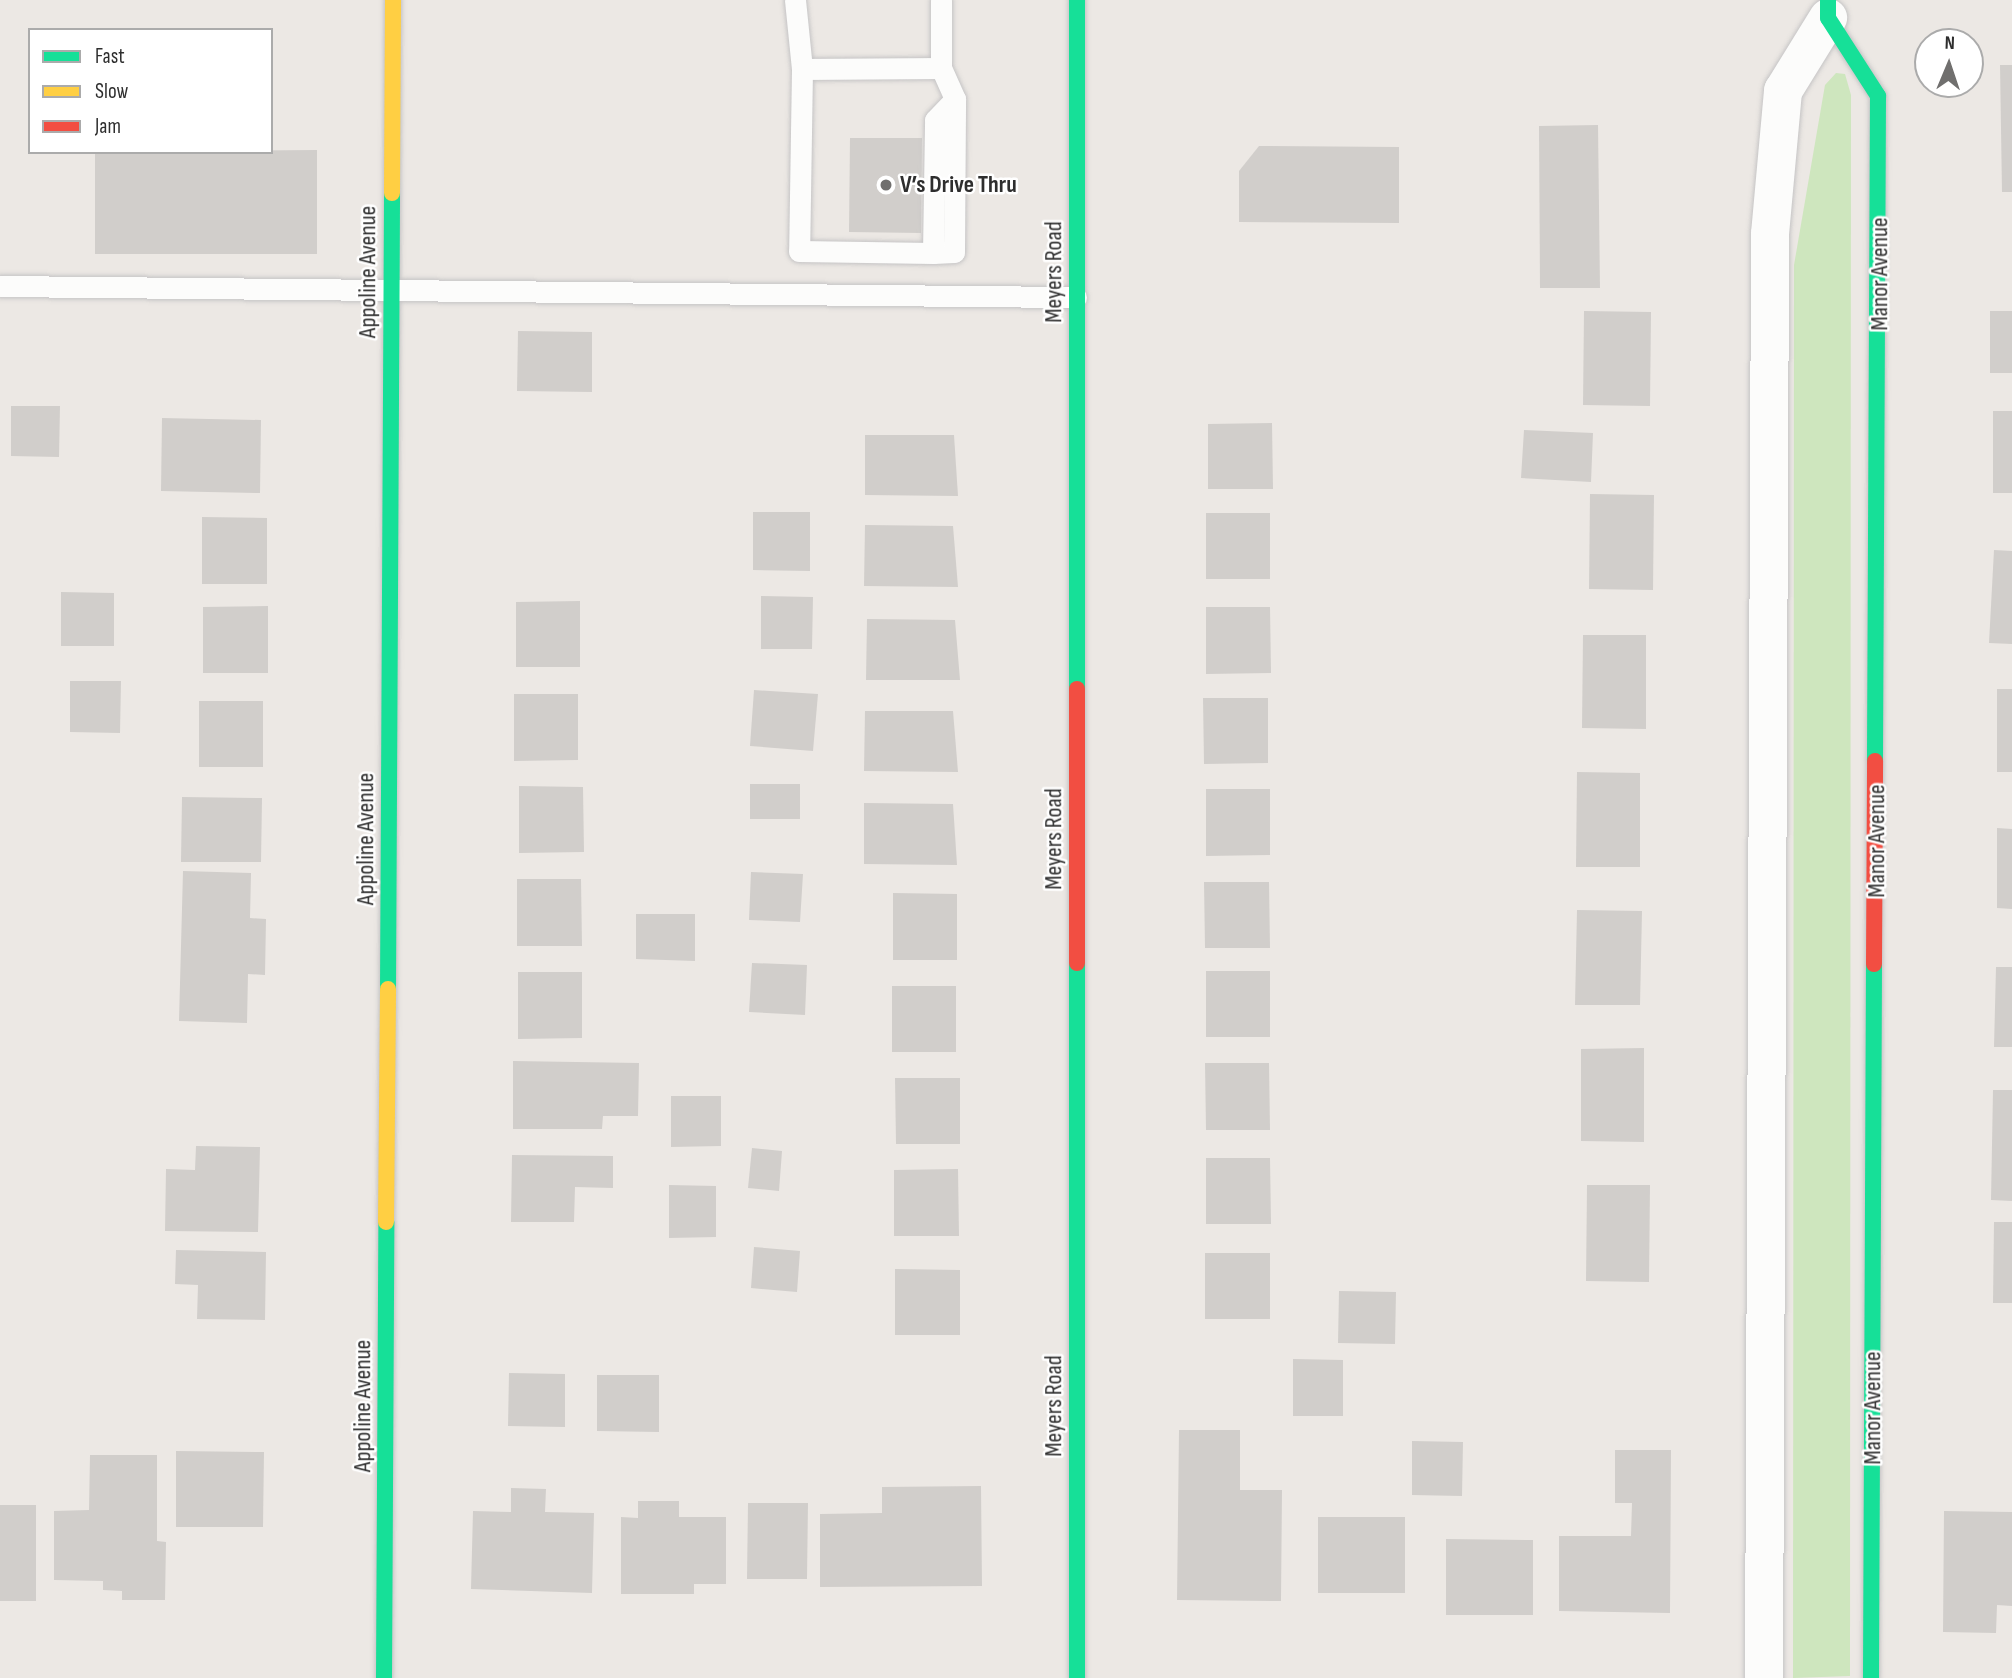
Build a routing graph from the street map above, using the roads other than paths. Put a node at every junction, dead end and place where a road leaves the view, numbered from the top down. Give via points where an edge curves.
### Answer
1 (393, 0) edge
2 (795, 0) edge
3 (941, 0) edge
4 (1077, 0) edge
5 (1828, 9) edge
6 (941, 68) junction
7 (802, 69) junction
8 (0, 286) edge
9 (391, 290) junction
10 (1076, 297) junction
11 (384, 1678) edge
12 (1077, 1678) edge
13 (1764, 1678) edge
14 (1871, 1678) edge

1 - 9 street, Appoline Avenue
2 - 7 lane
3 - 6 lane
4 - 10 street, Meyers Road
5 - 13 street, Manor Avenue via 1783,91 1770,234
5 - 14 street, Manor Avenue via 1878,96
6 - 7 lane
6 - 7 lane via 955,99 954,252 933,253 799,251
8 - 9 lane
9 - 10 lane
9 - 11 street, Appoline Avenue
10 - 12 street, Meyers Road

